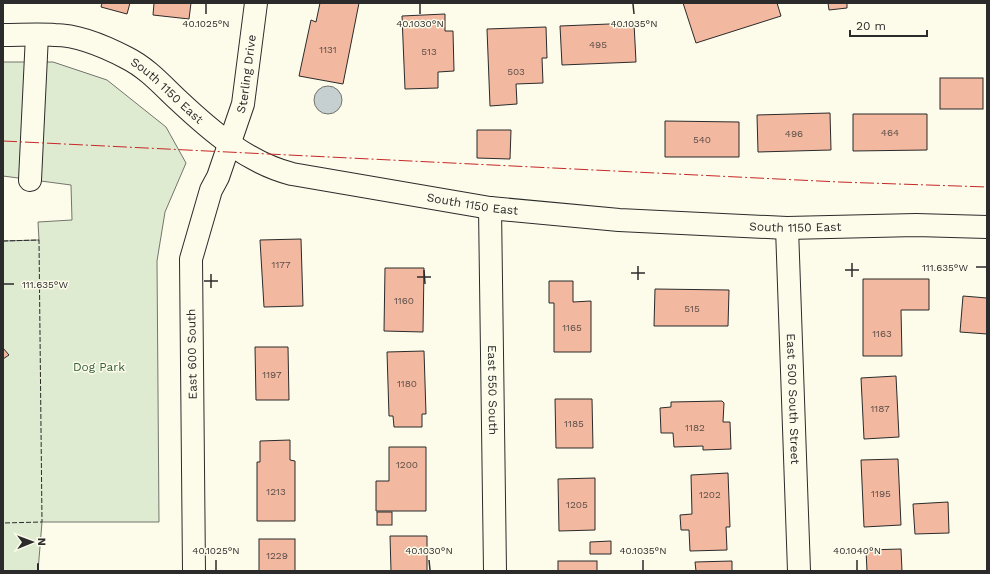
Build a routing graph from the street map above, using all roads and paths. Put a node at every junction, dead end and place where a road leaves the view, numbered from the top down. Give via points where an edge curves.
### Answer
1 (256, 3) edge
2 (3, 35) edge
3 (37, 35) junction
4 (230, 144) junction
5 (30, 180) dead end
6 (490, 208) junction
7 (787, 228) junction
8 (987, 228) edge
9 (194, 571) edge
10 (495, 571) edge
11 (799, 571) edge

1 - 4 street, Sterling Drive via 244,104
2 - 3 street, South 1150 East
3 - 4 street, South 1150 East via 56,35 82,40 128,58 148,72 198,119
3 - 5 street
4 - 6 street, South 1150 East via 272,169 285,173
4 - 9 street, East 600 South via 211,190 191,259
6 - 7 street, South 1150 East via 619,220
6 - 10 street, East 550 South
7 - 8 street, South 1150 East via 916,224
7 - 11 street, East 500 South Street

